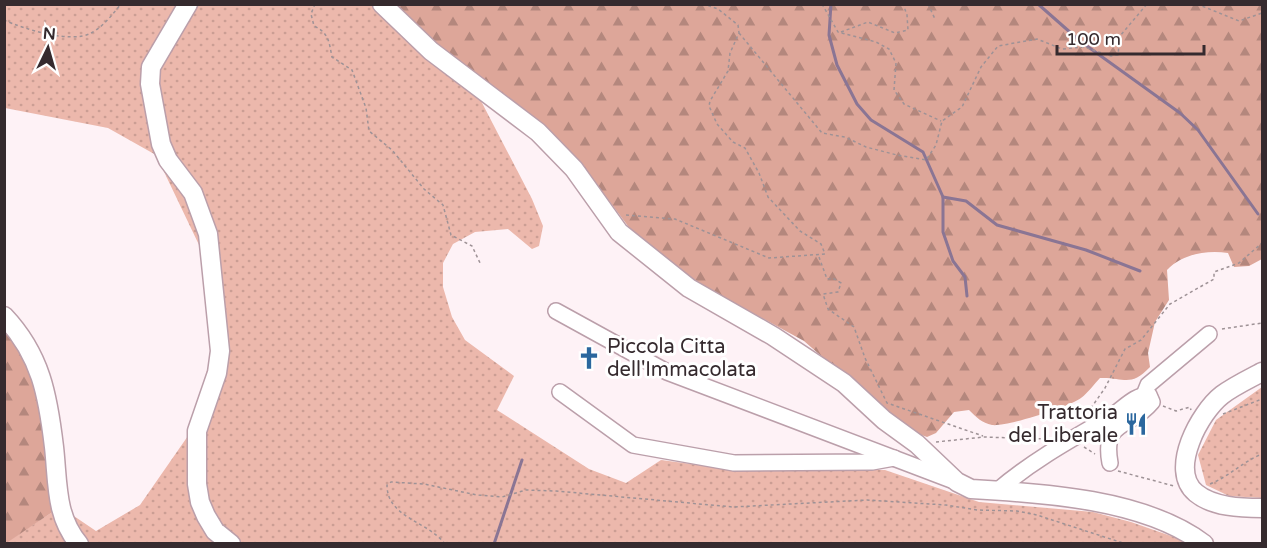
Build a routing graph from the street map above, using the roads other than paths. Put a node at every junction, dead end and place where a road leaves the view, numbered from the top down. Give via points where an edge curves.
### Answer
1 (188, 4) edge
2 (382, 4) edge
3 (556, 311) dead end
4 (4, 316) edge
5 (1209, 334) road end
6 (1263, 372) edge
7 (560, 392) dead end
8 (1146, 403) junction
9 (894, 458) junction
10 (1110, 463) dead end
11 (957, 482) junction
12 (997, 490) junction
13 (1263, 508) edge
14 (79, 543) edge
15 (231, 543) edge
16 (1204, 543) edge

1 - 15 main road via 159,52 150,84 161,144 193,193 208,234 220,351 217,373 197,431 197,484 206,516 215,531
2 - 11 main road via 431,51 538,132 574,169 619,232 689,288 844,383
3 - 9 street via 667,372
4 - 14 main road via 20,332 37,361 47,402 59,507
5 - 8 street via 1148,385
6 - 13 main road via 1222,395 1199,423 1185,463 1194,492 1212,502
7 - 9 street via 633,445 734,463 872,462
8 - 10 street via 1112,432 1107,445
8 - 12 street via 1090,426
9 - 11 street
11 - 12 main road via 971,489
12 - 16 main road via 1115,507 1176,527

